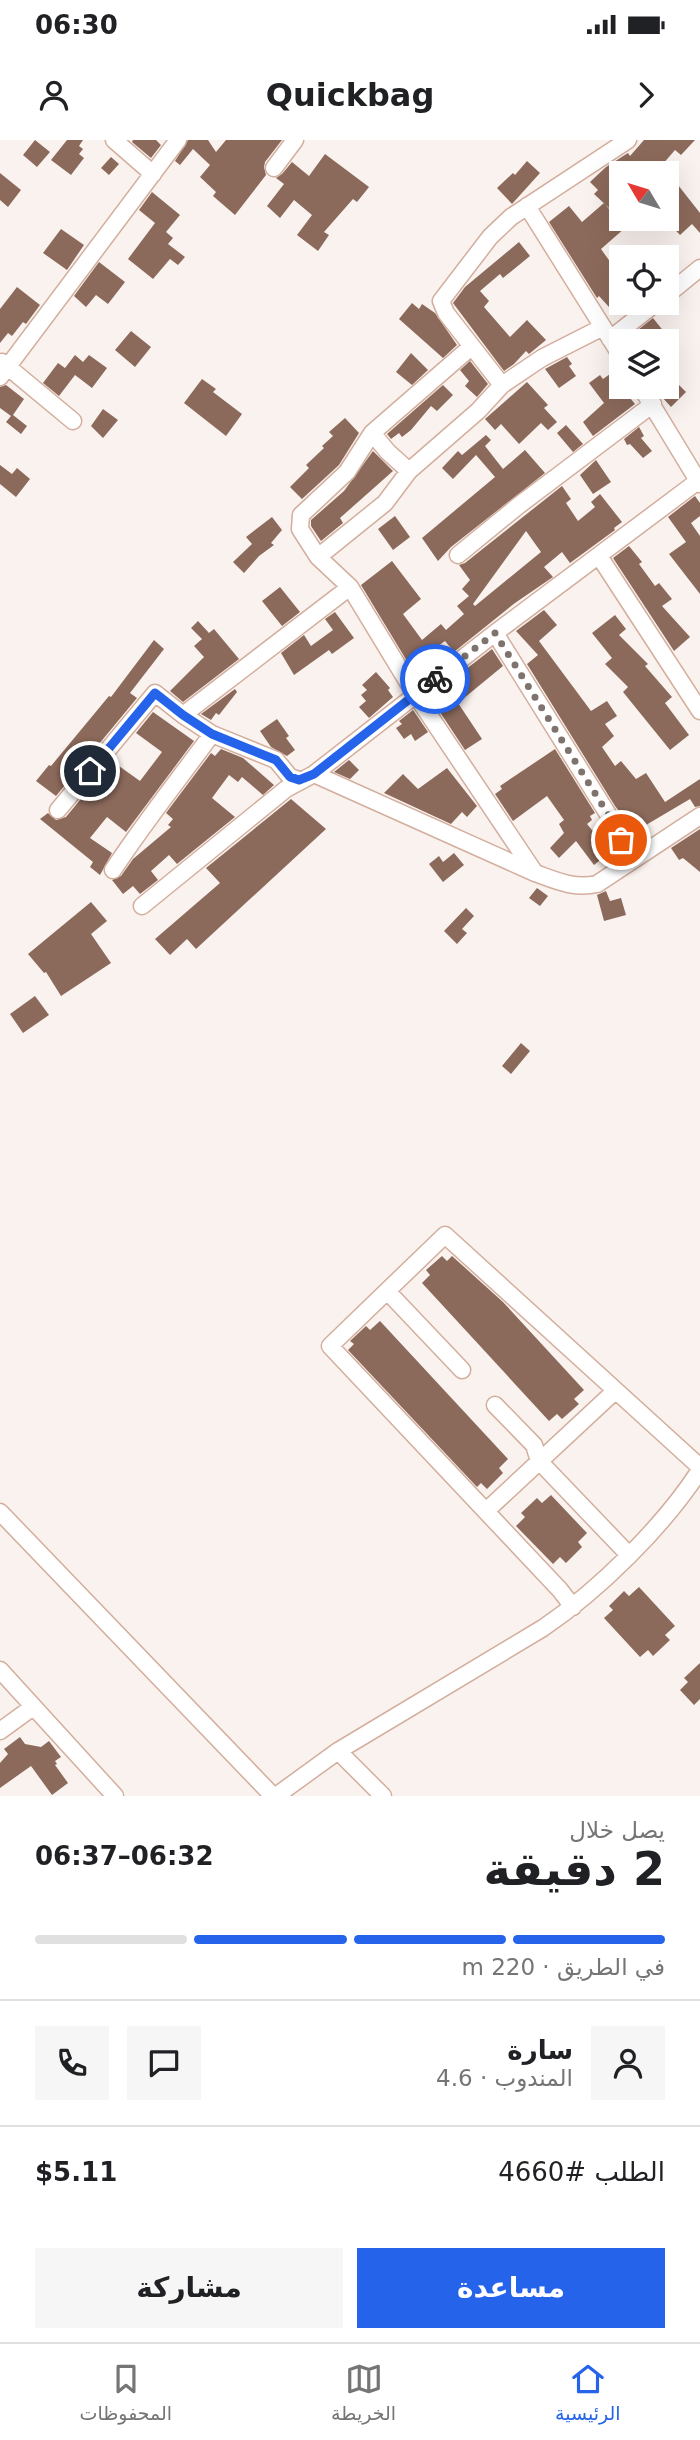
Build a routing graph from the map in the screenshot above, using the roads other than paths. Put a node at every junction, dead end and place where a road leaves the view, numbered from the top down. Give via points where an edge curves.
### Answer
1 (114, 140) edge
2 (178, 140) edge
3 (295, 140) edge
4 (628, 140) edge
5 (278, 163) dead end
6 (153, 174) junction
7 (527, 206) junction
8 (700, 268) edge
9 (679, 285) edge
10 (636, 315) edge
11 (606, 333) junction
12 (609, 338) edge
13 (471, 347) junction
14 (2, 368) edge
15 (502, 385) junction
16 (649, 399) edge
17 (653, 404) junction
18 (73, 421) dead end
19 (372, 433) junction
20 (409, 471) junction
21 (699, 482) edge
22 (458, 555) dead end
23 (599, 556) junction
24 (318, 557) junction
25 (350, 587) junction
26 (495, 633) junction
27 (415, 694) junction
28 (700, 711) edge
29 (183, 715) junction
30 (212, 734) junction
31 (306, 777) junction
32 (58, 810) dead end
33 (700, 816) edge
34 (631, 861) junction
35 (113, 870) dead end
36 (535, 873) junction
37 (142, 906) dead end
38 (387, 1291) junction
39 (462, 1370) dead end
40 (615, 1391) junction
41 (495, 1405) dead end
42 (539, 1461) junction
43 (700, 1468) edge
44 (486, 1511) junction
45 (0, 1512) edge
46 (628, 1554) junction
47 (573, 1607) junction
48 (0, 1670) edge
49 (33, 1707) junction
50 (0, 1731) edge
51 (338, 1751) junction
52 (107, 1793) edge
53 (275, 1796) edge
54 (383, 1796) edge

1 - 6 street
2 - 6 street
3 - 5 street
4 - 7 street
6 - 14 street
7 - 11 street
7 - 13 street via 490,237 441,301
8 - 9 street
10 - 11 street
11 - 12 street
11 - 15 street via 542,358
13 - 15 street
13 - 19 street
14 - 18 street
15 - 20 street
16 - 17 street
17 - 21 street
17 - 22 street
19 - 20 street
19 - 24 street via 347,472 302,514 300,529
20 - 24 street via 385,503
21 - 23 street
23 - 26 street
23 - 28 street
24 - 25 street
25 - 27 street
25 - 29 street
26 - 27 street
26 - 34 street via 611,819
27 - 31 street
27 - 36 street
29 - 30 street
29 - 32 street via 155,693
30 - 31 street via 276,760 290,777
30 - 35 street
31 - 36 street
31 - 37 street
33 - 34 street
34 - 36 street via 597,884 584,887
38 - 39 street
38 - 40 street via 445,1235
38 - 44 street via 330,1346
40 - 42 street
40 - 43 street
41 - 42 street via 534,1445
42 - 44 street
42 - 46 street
43 - 46 street via 674,1506
44 - 47 street
45 - 53 street
46 - 47 street
47 - 51 street
48 - 49 street
49 - 50 street
49 - 52 street
51 - 53 street
51 - 54 street

